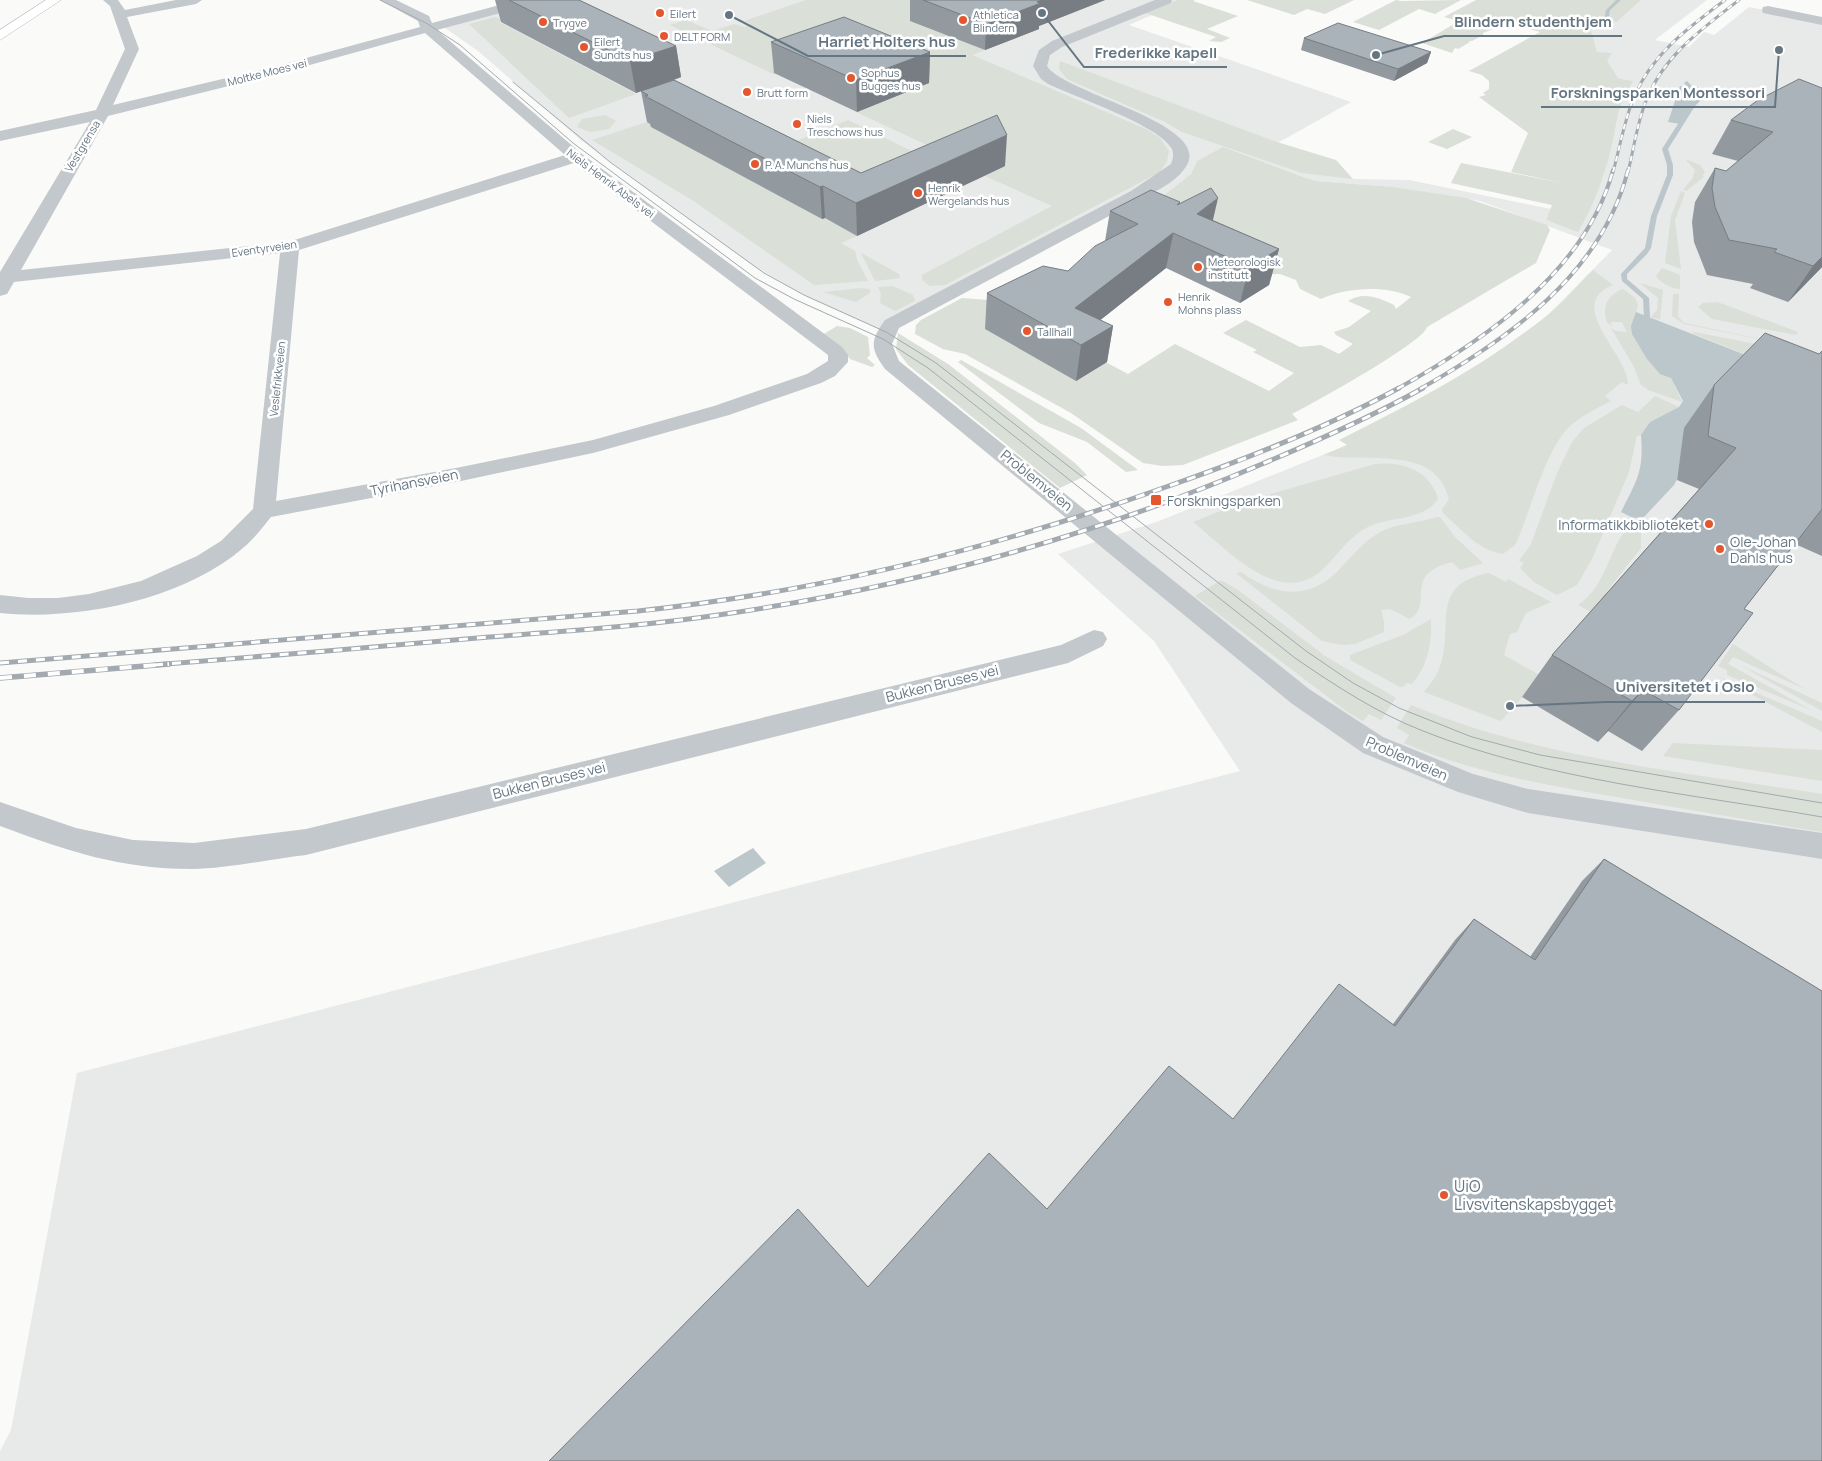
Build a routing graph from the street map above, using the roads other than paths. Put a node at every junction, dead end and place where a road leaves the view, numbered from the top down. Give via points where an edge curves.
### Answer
1 (54, 0) edge
2 (109, 0) edge
3 (196, 0) edge
4 (386, 0) edge
5 (533, 0) edge
6 (1166, 0) edge
7 (1768, 10) dead end
8 (119, 15) junction
9 (1822, 21) edge
10 (428, 29) junction
11 (0, 36) edge
12 (102, 114) junction
13 (0, 136) edge
14 (576, 158) junction
15 (290, 247) junction
16 (2, 282) edge
17 (838, 362) joint
18 (264, 511) junction
19 (0, 604) edge
20 (1094, 639) dead end
21 (0, 814) edge
22 (1822, 846) edge

1 - 11 main road
2 - 8 street, Vestgrensa via 116,4
3 - 8 street
4 - 10 street, Niels Henrik Abels vei via 424,19
5 - 10 street, Moltke Moes vei
6 - 22 street, Problemveien via 1057,44 1044,53 1040,66 1053,82 1169,134 1179,146 1182,156 1178,166 1130,198 892,324 883,339 883,352 892,364 1300,696 1373,745 1468,784 1520,799
7 - 9 street
8 - 12 street, Vestgrensa via 132,49
10 - 12 street, Moltke Moes vei
10 - 14 street, Niels Henrik Abels vei
12 - 13 street, Moltke Moes vei
12 - 16 street, Vestgrensa
14 - 15 street, Eventyrveien
14 - 17 street, Niels Henrik Abels vei via 835,350
15 - 16 street, Eventyrveien
15 - 18 street, Veslefrikkveien
17 - 18 street, Tyrihansveien via 828,372 777,392 648,433
18 - 19 street via 230,546 193,568 149,586 63,607
20 - 21 street, Bukken Bruses vei via 1068,653 306,842 194,856 133,853 76,841

